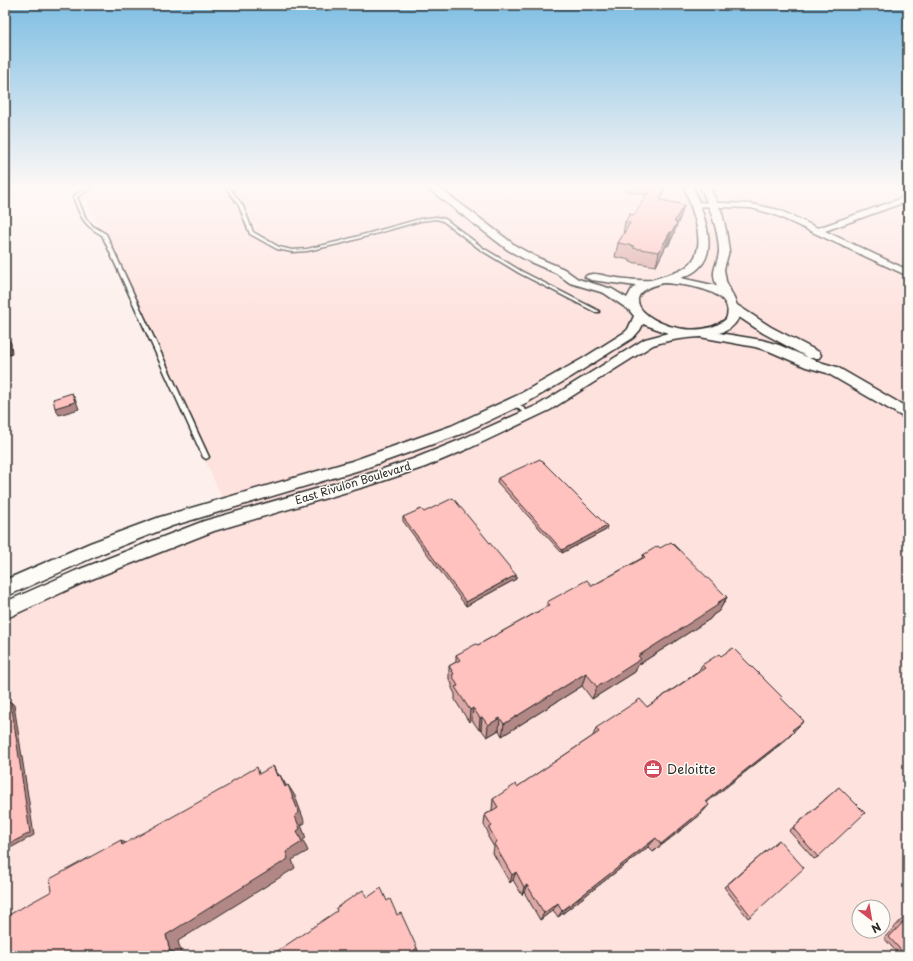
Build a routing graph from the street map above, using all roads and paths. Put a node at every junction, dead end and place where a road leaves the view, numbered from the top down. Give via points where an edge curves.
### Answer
1 (98, 231) edge
2 (250, 231) edge
3 (382, 231) edge
4 (458, 231) edge
5 (490, 231) edge
6 (704, 231) edge
7 (721, 231) edge
8 (818, 231) edge
9 (560, 271) junction
10 (908, 272) edge
11 (663, 280) junction
12 (650, 283) junction
13 (731, 304) junction
14 (597, 311) dead end
15 (637, 312) junction
16 (693, 333) junction
17 (832, 370) junction
18 (516, 404) junction
19 (908, 414) edge
20 (529, 415) junction
21 (206, 457) dead end
22 (233, 509) junction
23 (5, 589) edge
24 (5, 611) edge

1 - 21 lane via 104,234
2 - 3 lane via 278,248 292,251 307,250
4 - 14 lane via 513,268
5 - 9 street via 512,248
6 - 11 street via 704,247 696,265 686,272
7 - 13 street via 724,251 719,269 720,281
8 - 10 street
9 - 12 street via 624,282
9 - 15 street via 574,281 608,291
11 - 12 street
11 - 13 street via 694,282 709,287
12 - 15 street, East Rivulon Boulevard via 634,293 632,300
13 - 16 street, East Rivulon Boulevard via 734,315 721,329
13 - 17 street via 767,330 818,357
15 - 16 street via 662,328
15 - 18 street, East Rivulon Boulevard via 634,330 628,335
16 - 17 street via 757,343
16 - 20 street, East Rivulon Boulevard via 649,342
17 - 19 street
18 - 20 lane
18 - 22 street, East Rivulon Boulevard via 456,430
20 - 22 street, East Rivulon Boulevard via 419,463 368,480
22 - 23 street, East Rivulon Boulevard via 138,532 88,551
22 - 24 street, East Rivulon Boulevard

